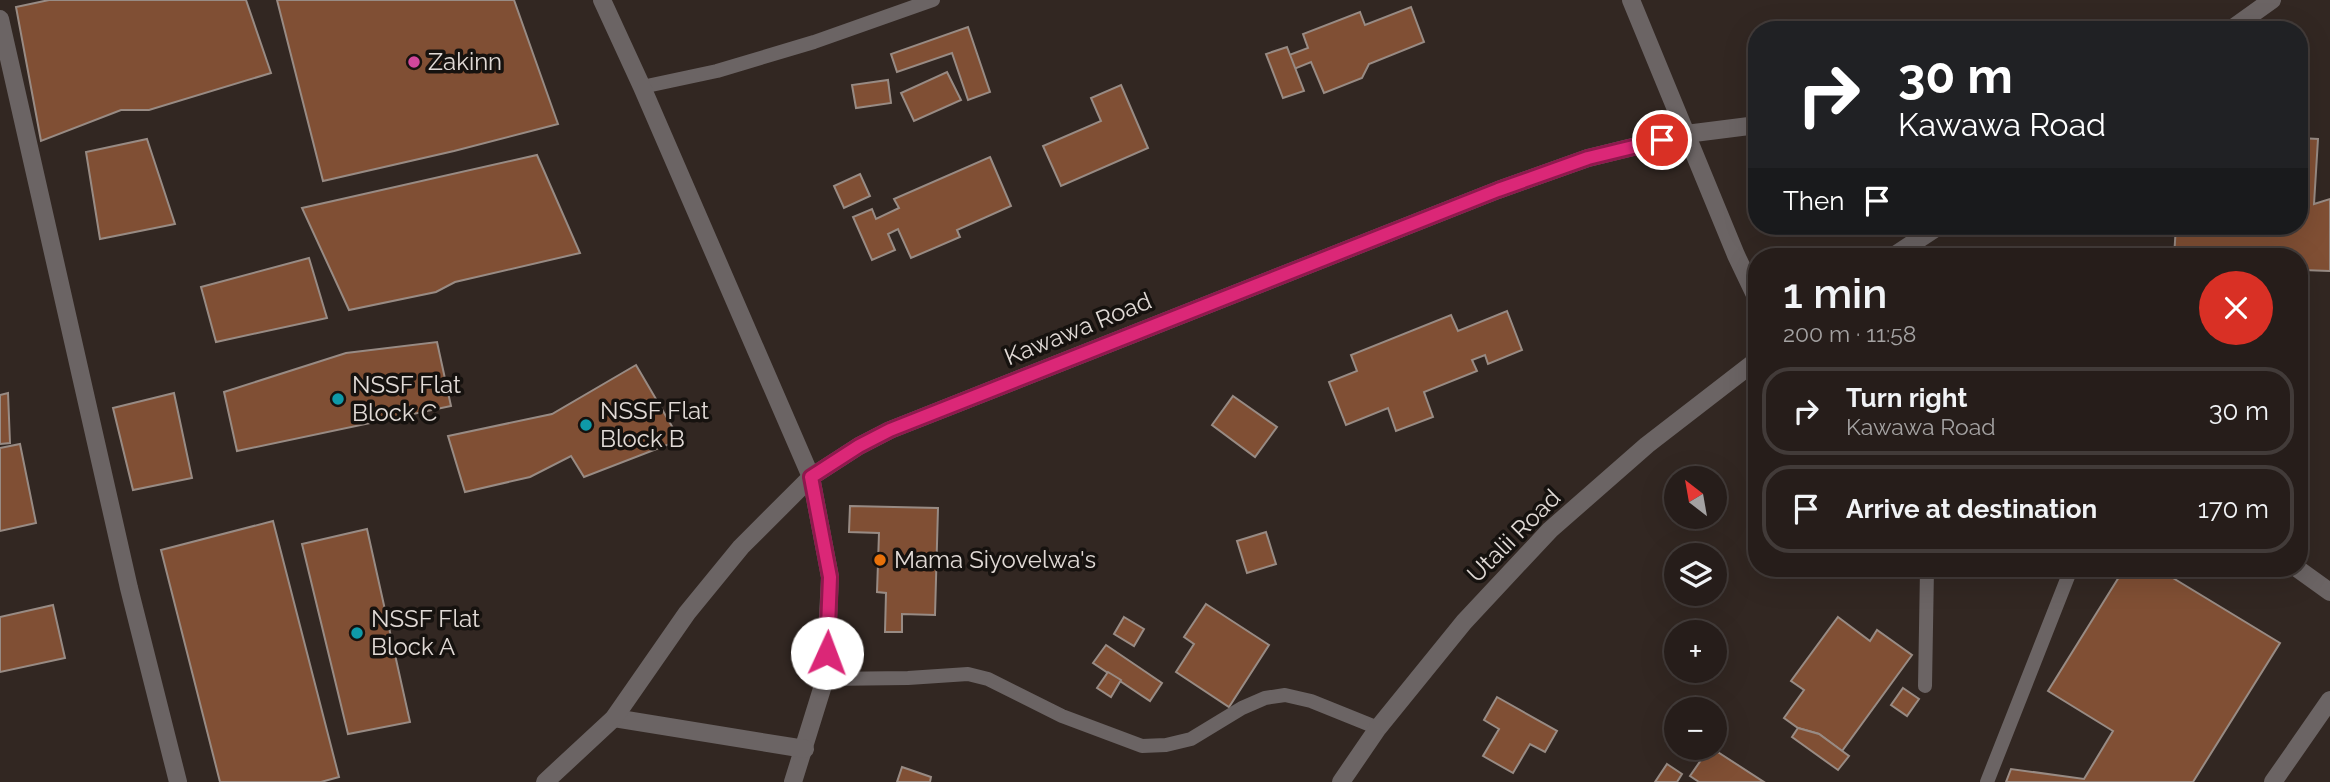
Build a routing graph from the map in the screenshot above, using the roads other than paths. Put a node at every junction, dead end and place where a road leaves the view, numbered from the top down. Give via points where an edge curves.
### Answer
1 (602, 0) edge
2 (933, 0) edge
3 (1631, 0) edge
4 (2272, 0) edge
5 (0, 19) edge
6 (2243, 21) edge
7 (642, 87) junction
8 (1748, 126) edge
9 (1686, 134) junction
10 (1925, 235) edge
11 (1906, 248) edge
12 (1748, 278) edge
13 (1748, 367) edge
14 (811, 477) junction
15 (2308, 576) edge
16 (1927, 577) edge
17 (2068, 577) edge
18 (2330, 592) edge
19 (825, 679) junction
20 (1925, 686) dead end
21 (2330, 700) edge
22 (614, 718) junction
23 (1378, 728) junction
24 (804, 749) junction
25 (178, 782) edge
26 (545, 782) edge
27 (793, 782) edge
28 (1341, 782) edge
29 (1987, 782) edge
30 (2273, 782) edge

1 - 7 street
2 - 7 lane via 778,53
3 - 9 street
4 - 6 street
5 - 25 street via 129,588
7 - 14 street
8 - 9 street, Kawawa Road
9 - 12 street
9 - 14 street, Kawawa Road via 1588,158 1498,190 890,430
10 - 11 street
13 - 23 street, Utalii Road via 1647,445 1550,530 1464,622
14 - 19 street via 830,577
14 - 22 street, Kawawa Road via 725,566
15 - 18 street
16 - 20 lane
17 - 29 lane
19 - 23 lane via 968,674 988,679 1082,725 1142,746 1191,739 1242,708 1285,695
19 - 24 street
21 - 30 street
22 - 24 street
22 - 26 street, Kawawa Road
23 - 28 street, Utalii Road
24 - 27 street

